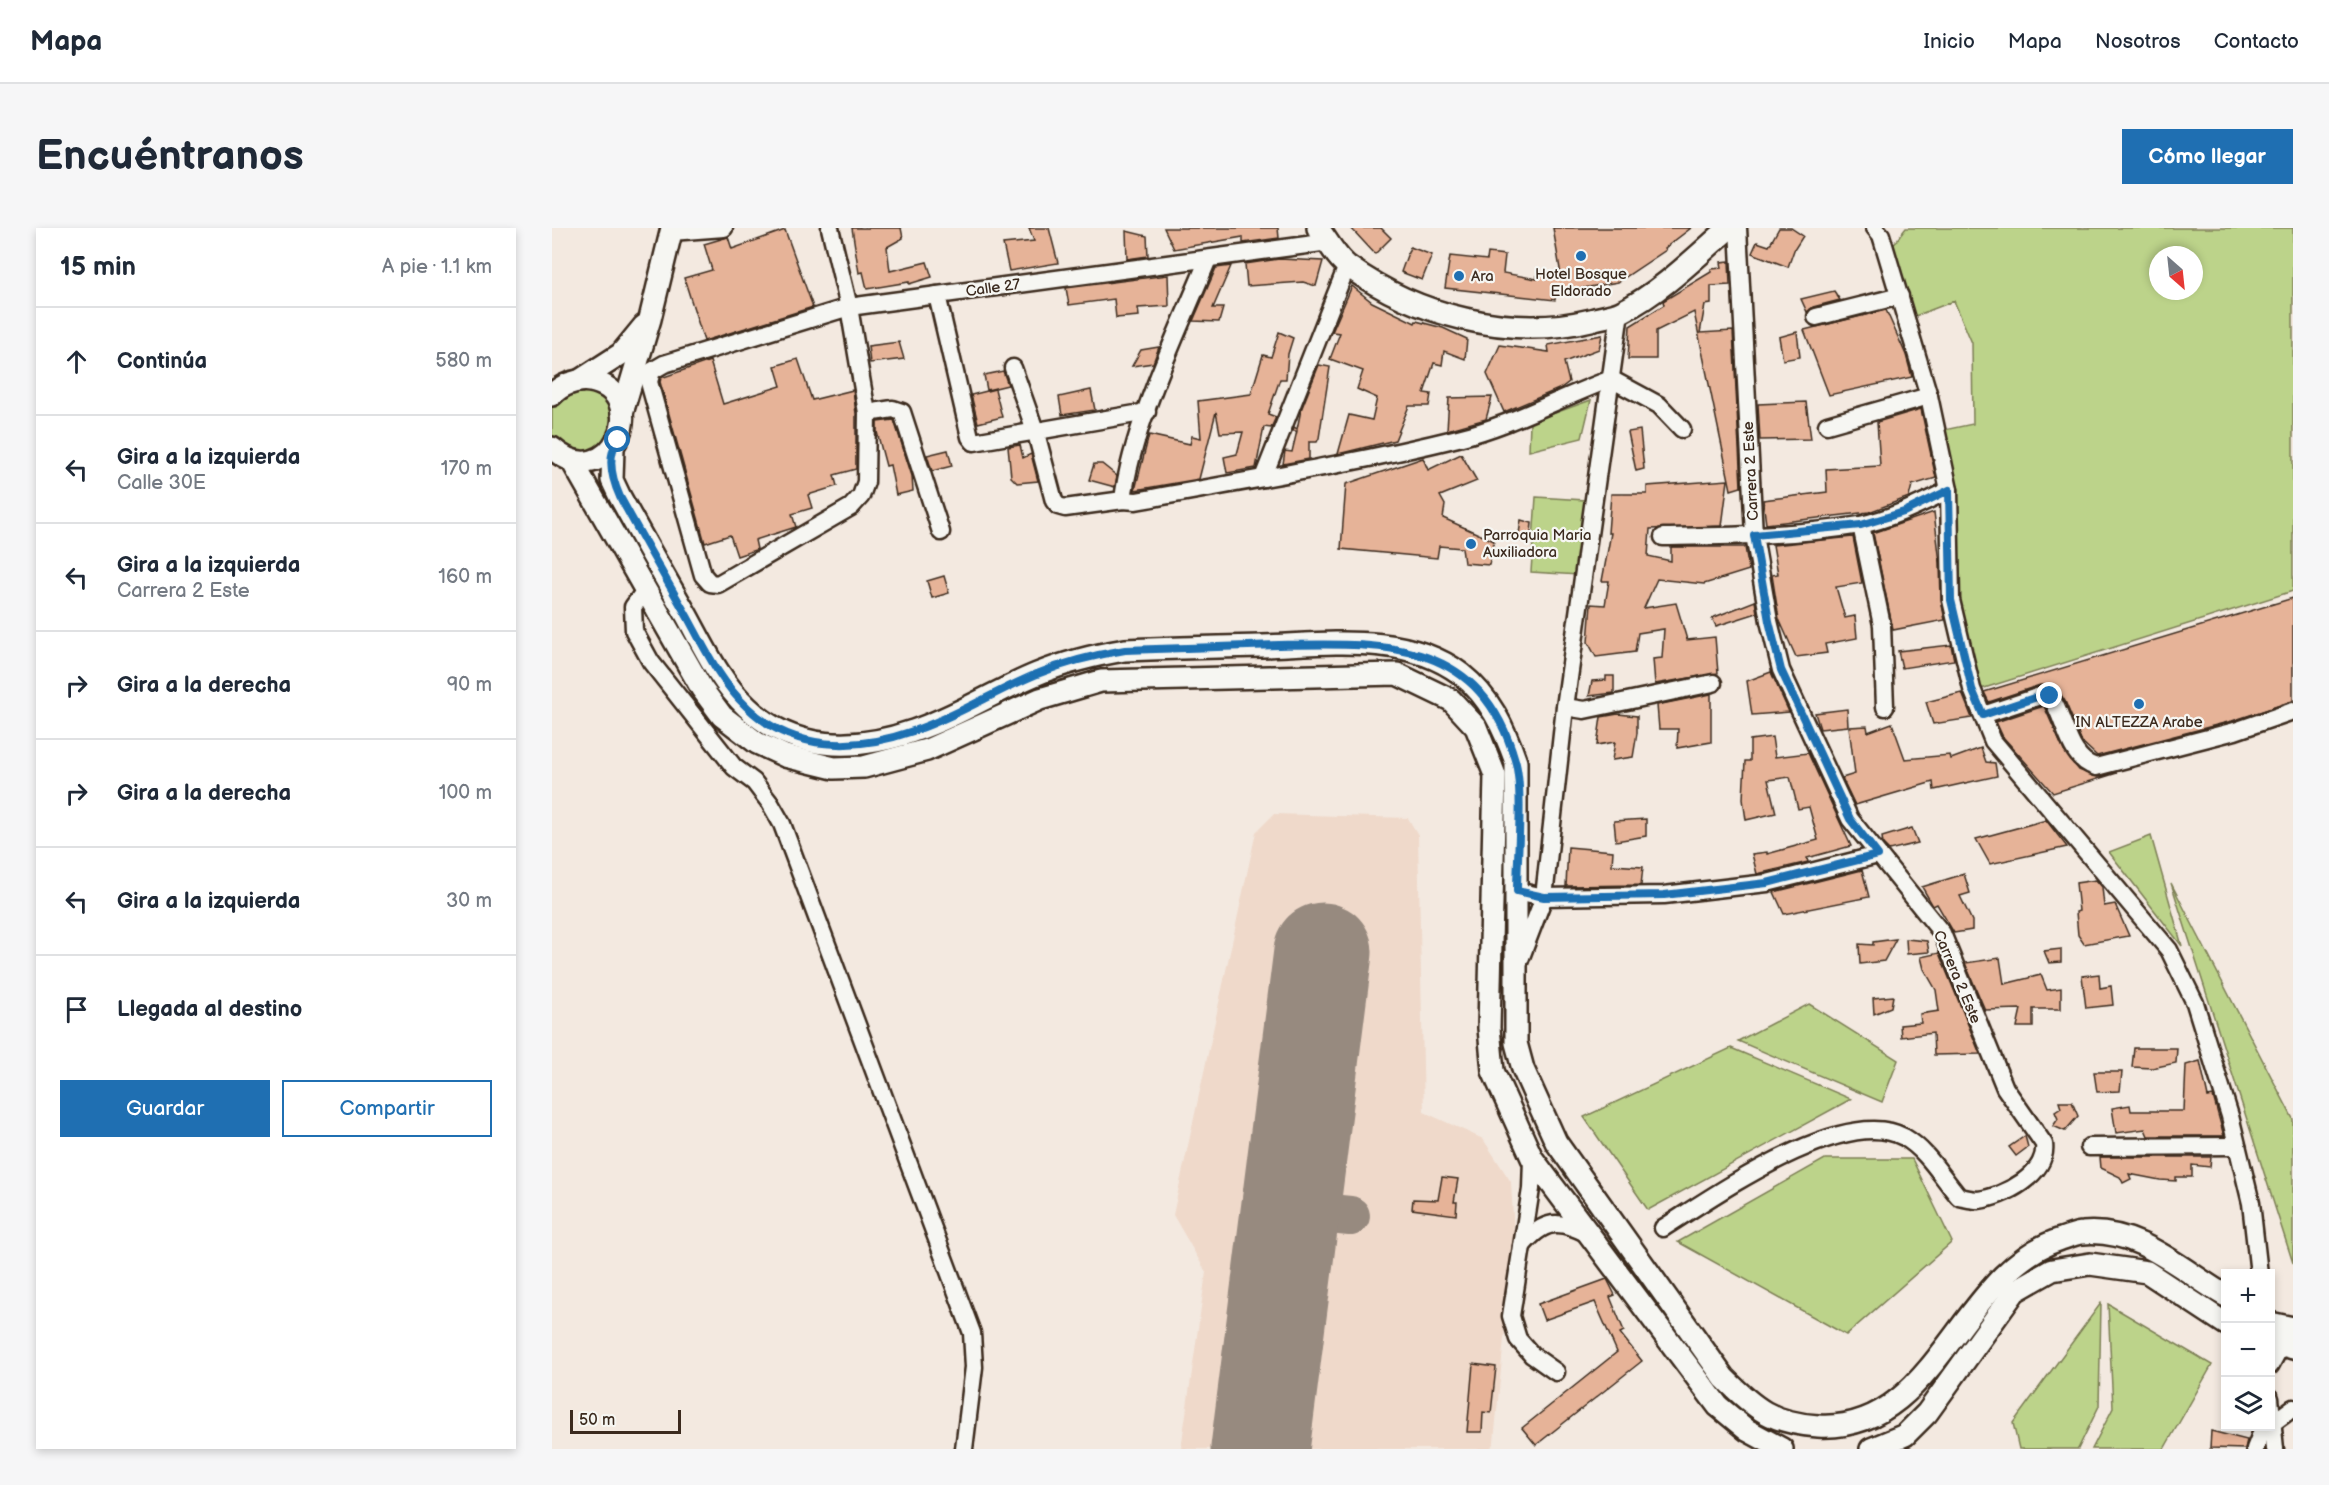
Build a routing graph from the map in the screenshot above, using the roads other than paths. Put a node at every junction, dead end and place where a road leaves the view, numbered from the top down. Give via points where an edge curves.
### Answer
1 (724, 228) edge
2 (830, 228) edge
3 (1729, 228) edge
4 (1738, 228) edge
5 (1875, 228) edge
6 (671, 230) edge
7 (1324, 235) edge
8 (1208, 258) junction
9 (1347, 266) junction
10 (937, 296) junction
11 (1900, 296) junction
12 (849, 307) junction
13 (1620, 312) junction
14 (1816, 317) dead end
15 (650, 319) junction
16 (1013, 369) dead end
17 (1611, 379) junction
18 (563, 384) edge
19 (1929, 396) junction
20 (1147, 412) junction
21 (622, 413) junction
22 (867, 413) junction
23 (1827, 424) dead end
24 (1682, 429) dead end
25 (1036, 433) junction
26 (552, 448) edge
27 (613, 448) junction
28 (573, 461) junction
29 (1263, 478) junction
30 (1949, 490) junction
31 (1123, 500) junction
32 (1861, 525) junction
33 (942, 532) dead end
34 (1754, 535) junction
35 (1663, 537) dead end
36 (646, 589) junction
37 (1713, 683) dead end
38 (1565, 707) junction
39 (1885, 707) dead end
40 (2293, 711) edge
41 (1983, 715) junction
42 (1878, 855) junction
43 (1517, 891) junction
44 (1544, 897) junction
45 (1516, 968) junction
46 (2237, 1146) junction
47 (2089, 1148) dead end
48 (1532, 1158) junction
49 (1663, 1228) dead end
50 (1589, 1234) junction
51 (1522, 1246) junction
52 (2258, 1265) edge
53 (2221, 1291) edge
54 (2224, 1323) edge
55 (2275, 1328) edge
56 (2285, 1340) edge
57 (2275, 1359) edge
58 (1556, 1372) dead end
59 (2293, 1408) edge
60 (2275, 1412) edge
61 (2262, 1431) edge
62 (2272, 1431) edge
63 (964, 1449) edge
64 (1782, 1449) edge
65 (1871, 1449) edge
66 (2255, 1449) edge
67 (2275, 1449) edge

1 - 6 street
2 - 12 street
3 - 13 main road via 1697,257
4 - 34 street, Carrera 2 Este
5 - 11 street via 1881,235
6 - 15 main road
7 - 8 street, Calle 27
7 - 9 main road
8 - 10 street, Calle 27
8 - 20 street
9 - 13 main road via 1389,292 1450,315 1499,326 1572,324
9 - 29 street
10 - 12 street, Calle 27
10 - 25 street via 970,437 980,443
11 - 14 street
11 - 19 street
12 - 22 street
12 - 22 street, Calle 27 via 652,370 649,382 703,575 710,583 718,584 851,507 867,482
13 - 17 street
15 - 18 main road via 621,354
15 - 21 main road
16 - 25 street
17 - 24 street via 1659,405
17 - 29 street via 1567,395 1524,418 1459,438
17 - 38 street
18 - 21 main road via 602,385 618,402
19 - 23 street
19 - 30 street
20 - 25 street
20 - 31 street
21 - 27 main road via 622,431
22 - 33 street via 893,409 902,412
25 - 31 street via 1058,506
26 - 28 main road
27 - 28 main road via 595,460
27 - 43 main road via 612,480 620,497 718,671 746,706 789,735 848,746 881,740 914,731 1063,664 1125,650 1359,643 1401,648 1460,674 1487,699 1506,736 1516,762 1518,788
28 - 36 main road
29 - 31 street via 1136,501
30 - 32 street via 1904,512
30 - 41 street via 1951,600 1972,689
32 - 34 street
32 - 39 street via 1882,625
34 - 35 street
34 - 42 street, Carrera 2 Este via 1781,670 1850,819
36 - 48 main road via 702,689 722,716 757,743 785,756 834,768 864,767 927,750 1040,699 1101,681 1397,674 1451,700 1476,728 1495,775 1489,1028 1493,1071
36 - 63 street via 633,607 634,631 651,662 734,766 754,782 782,824 972,1333 974,1367
37 - 38 street via 1584,710
38 - 44 street
40 - 41 street via 2235,731 2096,767 2084,764 2074,749 2050,696
41 - 46 street via 1993,741 2169,950 2195,1003
42 - 44 street via 1767,883 1664,895
42 - 49 street, Carrera 2 Este via 1942,933 2006,1088 2044,1144 2041,1166 1994,1197 1976,1200 1959,1197 1925,1152 1902,1136 1882,1130 1845,1132 1756,1171
43 - 44 street
43 - 45 main road
44 - 45 street
45 - 53 main road via 1516,1043 1532,1094 1556,1142 1724,1378 1754,1407 1794,1424 1836,1427 1875,1414 1913,1388 1969,1314 2013,1266 2045,1244 2082,1233 2115,1235 2141,1244
46 - 47 street
46 - 52 street via 2251,1203
48 - 50 main road
48 - 51 street via 1532,1189
50 - 51 street via 1565,1223 1555,1223 1542,1227
50 - 64 main road via 1718,1406 1747,1430
51 - 58 street via 1511,1316 1518,1339
54 - 65 main road via 2148,1272 2090,1264 2052,1270 2015,1291 1927,1413 1905,1435
55 - 56 main road
56 - 57 street
59 - 60 street
61 - 66 street
62 - 67 street

